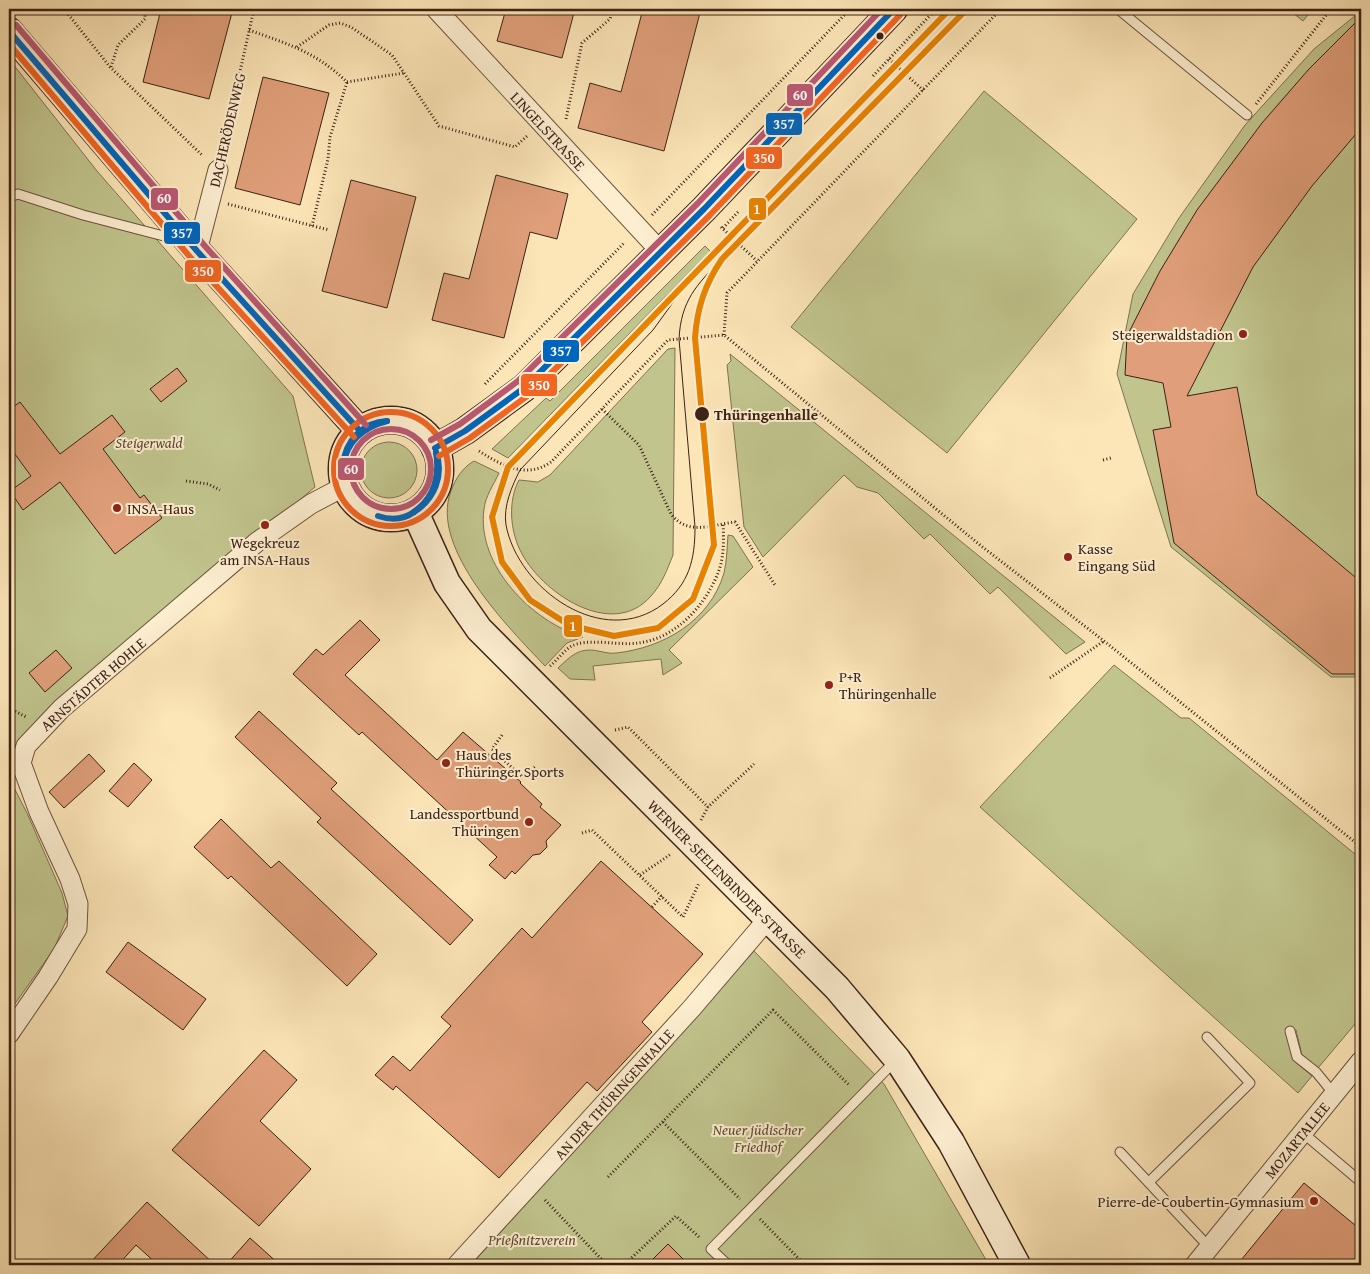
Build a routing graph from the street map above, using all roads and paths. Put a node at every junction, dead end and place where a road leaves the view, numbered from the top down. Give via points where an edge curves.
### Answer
1 (64, 9) edge
2 (144, 9) edge
3 (254, 9) edge
4 (436, 9) edge
5 (613, 9) edge
6 (894, 9) edge
7 (936, 9) edge
8 (1001, 9) edge
9 (1118, 9) edge
10 (1332, 9) edge
11 (249, 30) junction
12 (9, 32) edge
13 (297, 48) junction
14 (889, 59) junction
15 (110, 67) junction
16 (404, 73) junction
17 (873, 76) dead end
18 (347, 82) junction
19 (924, 91) junction
20 (1247, 115) joint
21 (506, 144) dead end
22 (561, 144) junction
23 (218, 170) junction
24 (9, 197) edge
25 (211, 199) junction
26 (738, 212) dead end
27 (312, 226) junction
28 (329, 230) dead end
29 (194, 247) junction
30 (661, 252) junction
31 (756, 261) junction
32 (724, 335) junction
33 (602, 409) junction
34 (360, 431) junction
35 (465, 431) junction
36 (435, 448) junction
37 (1111, 458) dead end
38 (1103, 460) dead end
39 (186, 481) dead end
40 (345, 486) junction
41 (220, 490) dead end
42 (415, 512) junction
43 (723, 524) junction
44 (774, 585) dead end
45 (1104, 641) junction
46 (1050, 678) dead end
47 (531, 683) junction
48 (9, 708) edge
49 (23, 715) dead end
50 (502, 735) dead end
51 (585, 736) junction
52 (754, 764) dead end
53 (535, 767) dead end
54 (731, 786) dead end
55 (708, 807) dead end
56 (582, 833) dead end
57 (1361, 847) edge
58 (670, 854) dead end
59 (640, 875) junction
60 (700, 882) dead end
61 (662, 896) junction
62 (652, 907) dead end
63 (767, 920) junction
64 (1290, 1031) dead end
65 (9, 1034) edge
66 (1207, 1037) dead end
67 (897, 1060) junction
68 (1361, 1061) edge
69 (1334, 1094) junction
70 (860, 1097) junction
71 (663, 1122) junction
72 (1302, 1133) junction
73 (1120, 1152) dead end
74 (608, 1177) dead end
75 (1149, 1182) junction
76 (1361, 1182) edge
77 (530, 1185) junction
78 (750, 1208) junction
79 (1209, 1247) junction
80 (711, 1249) junction
81 (457, 1265) edge
82 (607, 1265) edge
83 (624, 1265) edge
84 (728, 1265) edge
85 (805, 1265) edge
86 (1017, 1265) edge
87 (1195, 1265) edge

1 - 15 path
2 - 15 path via 145,19 118,45
3 - 11 path, DACHERÖDENWEG
4 - 22 street, LINGELSTRASSE
5 - 22 path via 610,20 582,44
6 - 30 street
7 - 14 path
8 - 19 path
9 - 20 lane
10 - 20 path
11 - 13 path
11 - 23 path, DACHERÖDENWEG
12 - 29 street
13 - 16 path via 320,30 340,23 392,55
13 - 18 path via 328,64
14 - 17 path
14 - 19 path
15 - 23 path
16 - 18 path
16 - 21 path via 439,126
18 - 27 path via 330,137
19 - 31 path
22 - 30 street, LINGELSTRASSE
23 - 25 street, DACHERÖDENWEG
24 - 29 lane via 18,194
25 - 27 path
25 - 29 street, DACHERÖDENWEG
26 - 31 path via 722,228
27 - 28 path
29 - 34 street
30 - 35 street via 524,388
31 - 32 path via 727,293
32 - 33 path via 668,340
32 - 45 path via 980,545
33 - 35 path via 551,462 531,472 495,461 479,451
33 - 43 path via 639,445 678,524 686,527
34 - 36 street via 378,422 395,420 411,424 425,434
34 - 40 street via 343,456 341,472
35 - 36 street
36 - 42 street via 440,472 438,484 433,495
37 - 38 path
39 - 41 path via 208,484
40 - 42 street via 354,503 368,513 395,518
40 - 65 street, ARNSTÄDTER HOHLE via 311,504 257,542 62,708 26,746 21,763 70,880 78,904 77,921 76,929 48,977
42 - 47 street, WERNER-SEELENBINDER-STRASSE via 460,605
43 - 44 path via 735,522
43 - 47 path via 724,544 719,572 704,601 683,622 659,638 639,643 613,645 588,642 571,646
45 - 46 path
45 - 57 path
47 - 51 street, WERNER-SEELENBINDER-STRASSE
48 - 49 path
50 - 53 path via 492,748 522,777
51 - 55 path via 628,727
51 - 63 street, WERNER-SEELENBINDER-STRASSE
52 - 54 path
56 - 59 path via 592,830
58 - 59 path
59 - 61 path
60 - 61 path via 684,917
61 - 62 path
63 - 67 street, WERNER-SEELENBINDER-STRASSE via 837,988
63 - 77 street, AN DER THÜRINGENHALLE via 691,1009
64 - 69 lane via 1297,1057 1316,1072
66 - 75 lane via 1250,1083
67 - 70 lane
67 - 86 street, WERNER-SEELENBINDER-STRASSE via 951,1142
68 - 69 street, MOZARTALLEE
69 - 72 street, MOZARTALLEE
70 - 71 path via 773,1010
70 - 78 lane
71 - 74 path
71 - 78 path
72 - 76 lane
72 - 79 street, MOZARTALLEE
73 - 75 lane
75 - 79 lane
77 - 81 street, AN DER THÜRINGENHALLE
77 - 82 path
78 - 80 lane
78 - 85 path
79 - 87 street, MOZARTALLEE
80 - 83 path via 676,1216
80 - 84 lane

